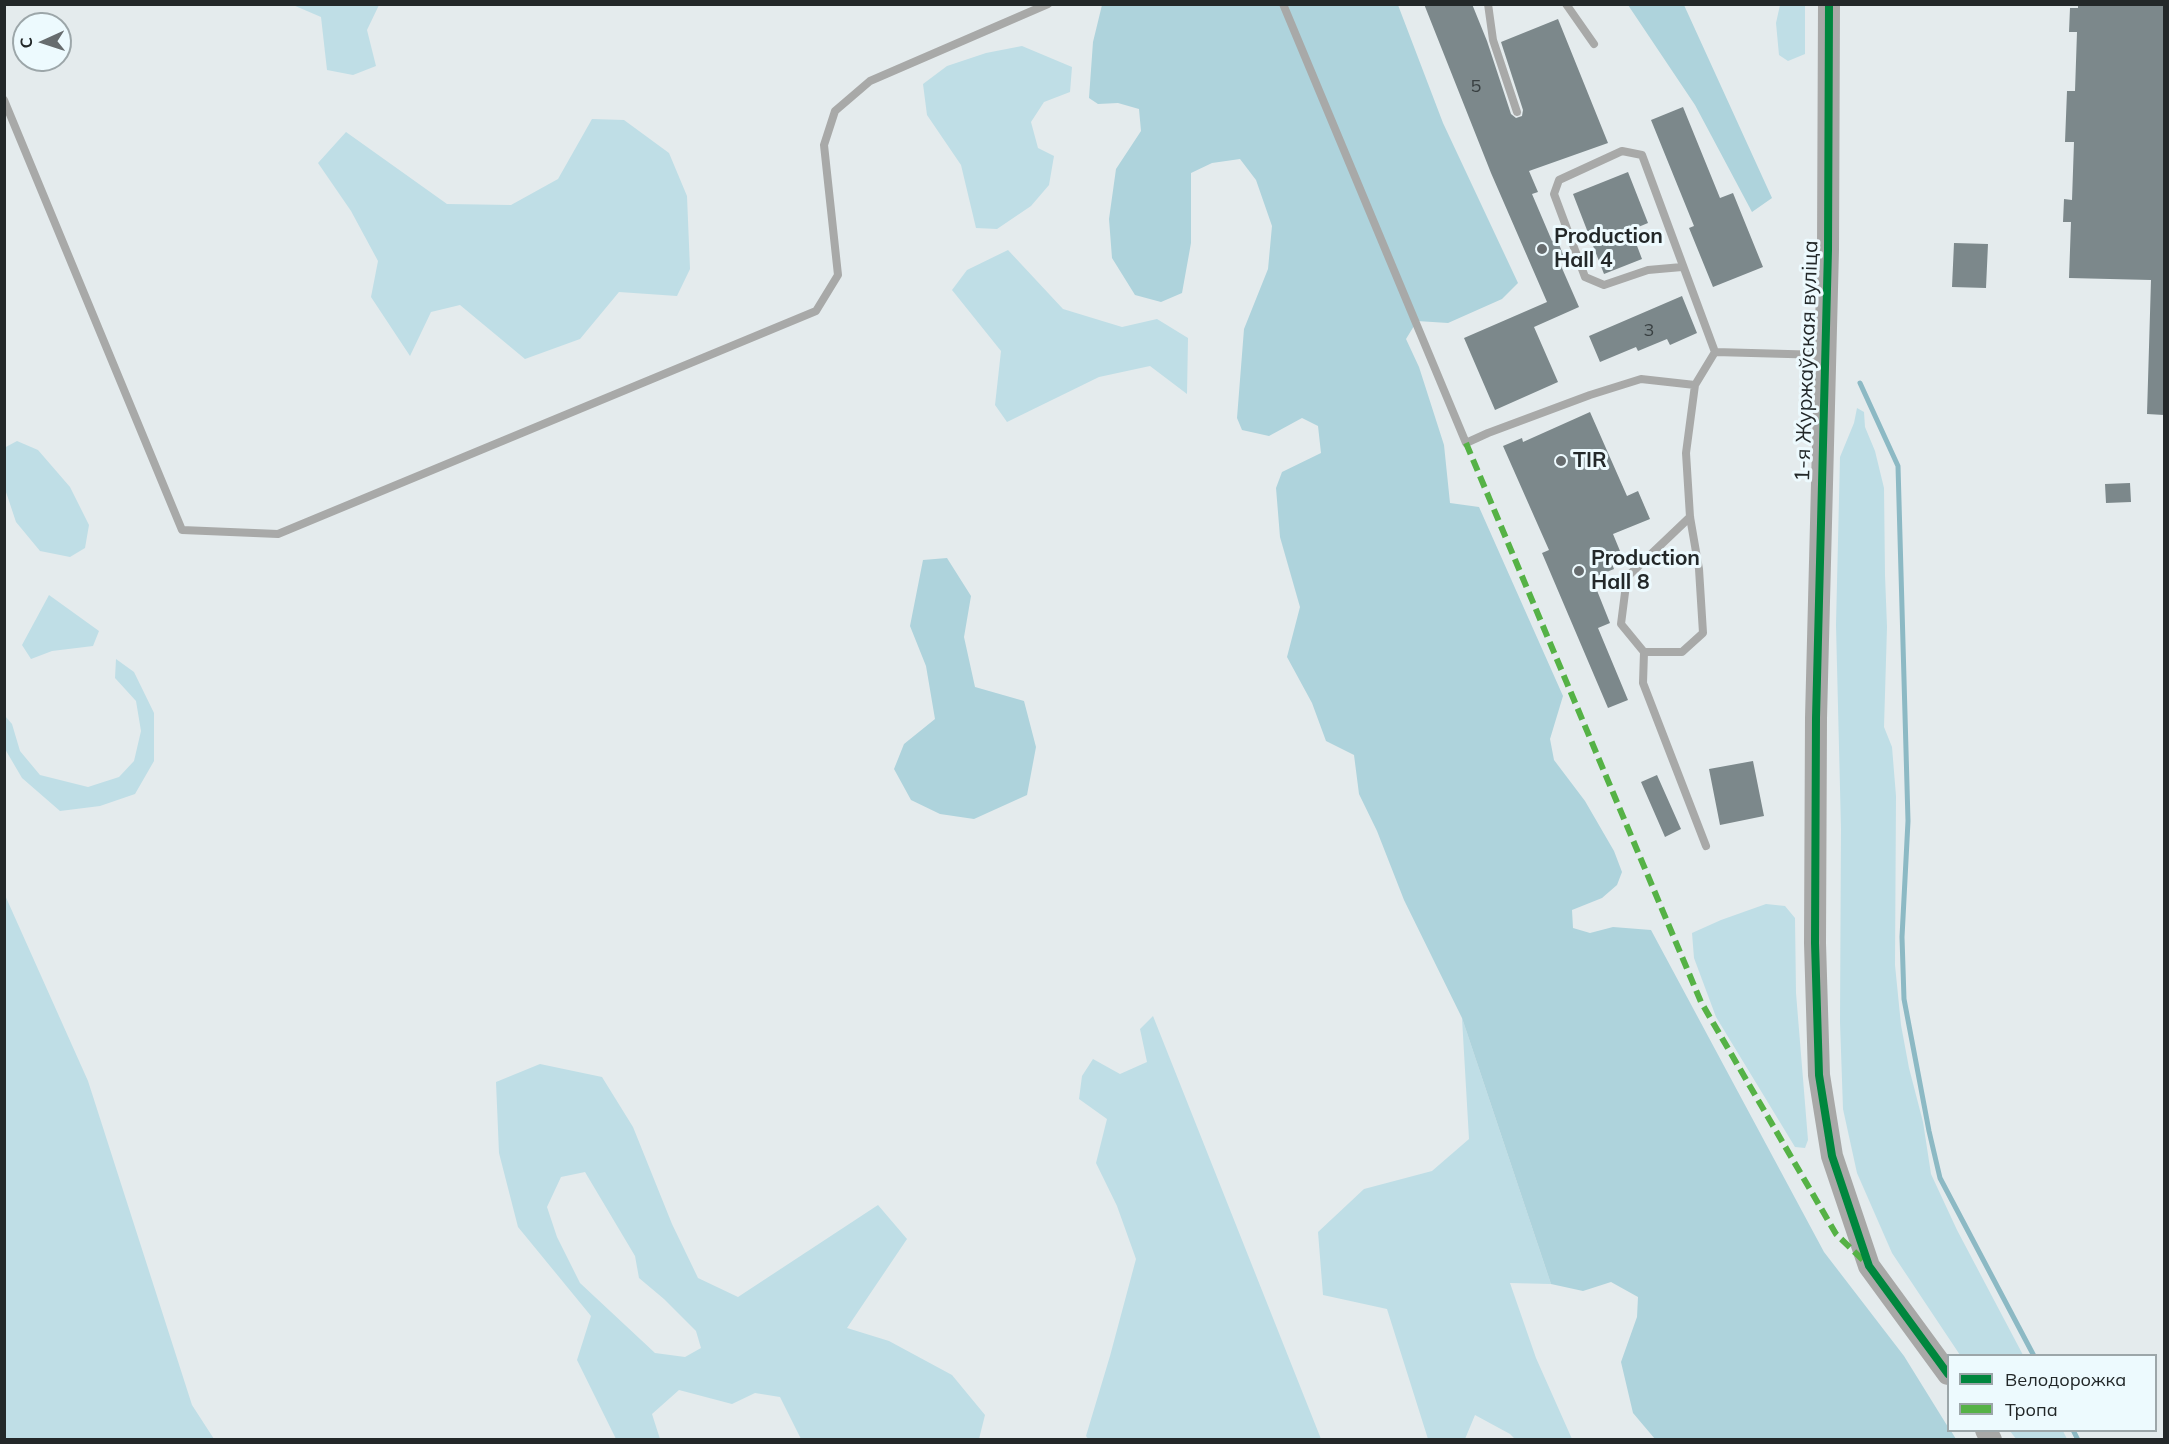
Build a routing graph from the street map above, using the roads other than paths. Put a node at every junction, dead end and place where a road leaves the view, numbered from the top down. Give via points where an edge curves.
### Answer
1 (1048, 4) edge
2 (1283, 4) edge
3 (1488, 4) edge
4 (1566, 4) edge
5 (1829, 4) edge
6 (1594, 44) dead end
7 (4, 100) edge
8 (1517, 112) dead end
9 (1682, 267) junction
10 (1715, 352) junction
11 (1824, 355) junction
12 (1695, 385) junction
13 (1690, 517) junction
14 (1644, 652) junction
15 (1706, 846) dead end
16 (1947, 1373) edge

1 - 7 lane via 870,81 835,111 824,144 838,275 816,311 278,534 182,530
2 - 12 lane via 1466,444 1570,402 1641,379
3 - 8 lane via 1492,40
4 - 6 lane
5 - 11 street, 1-я Журжаўская вуліца
9 - 9 lane via 1642,155 1622,151 1558,180 1554,194 1586,277 1604,285 1648,270
9 - 10 lane
10 - 11 lane
10 - 12 lane
11 - 16 street, 1-я Журжаўская вуліца via 1816,718 1819,1075 1832,1156 1869,1266
12 - 13 lane via 1686,453
13 - 14 lane via 1627,578 1621,624
13 - 14 lane via 1699,569 1703,633 1682,652
14 - 15 lane via 1643,683

